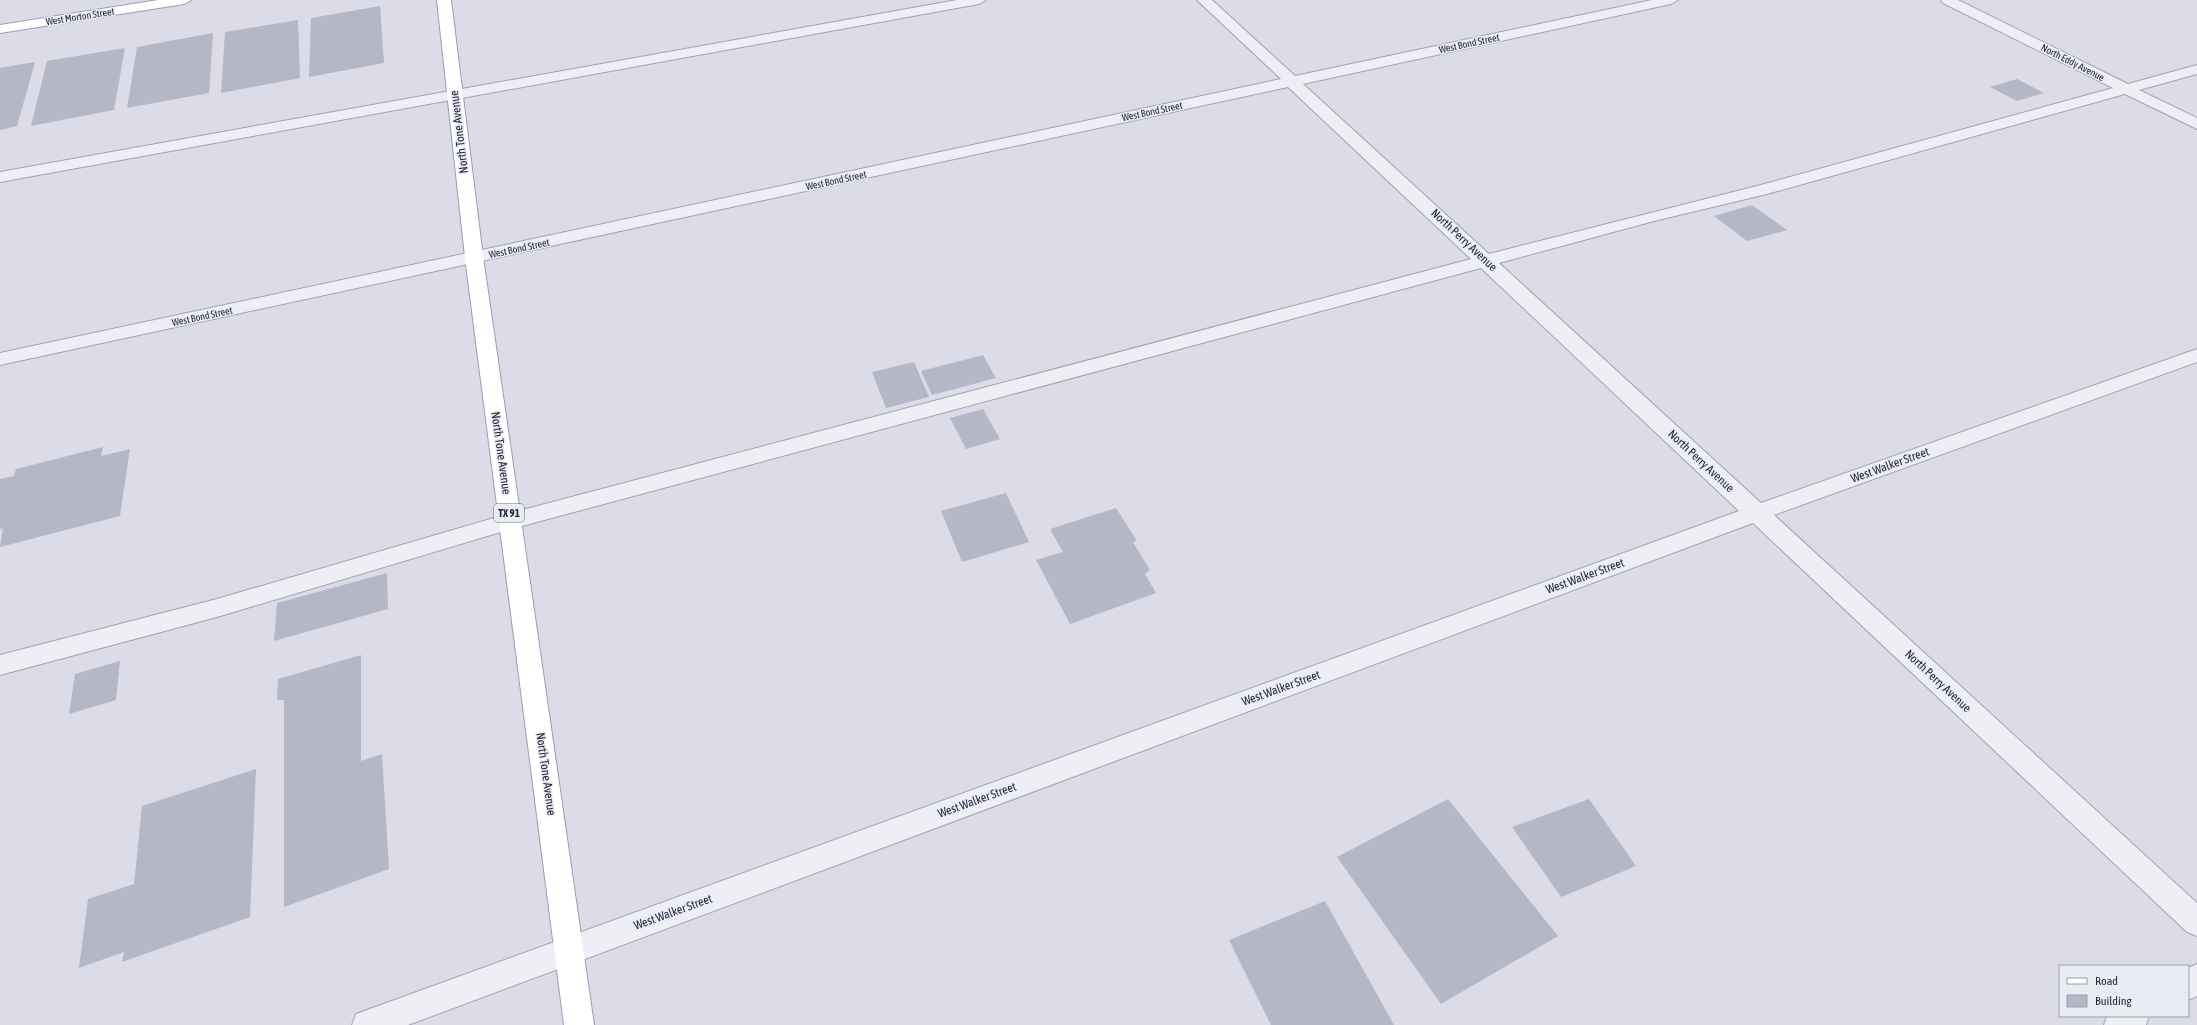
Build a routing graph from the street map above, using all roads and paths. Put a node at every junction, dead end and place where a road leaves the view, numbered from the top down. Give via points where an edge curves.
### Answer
1 (184, 0) edge
2 (444, 0) edge
3 (979, 0) edge
4 (1204, 0) edge
5 (1671, 0) edge
6 (1948, 0) edge
7 (0, 29) edge
8 (2197, 69) edge
9 (1292, 81) junction
10 (2125, 88) junction
11 (455, 95) junction
12 (2197, 124) edge
13 (0, 177) edge
14 (474, 257) junction
15 (1486, 261) junction
16 (2197, 355) edge
17 (0, 359) edge
18 (1757, 513) junction
19 (511, 522) junction
20 (0, 665) edge
21 (2197, 922) edge
22 (570, 950) junction
23 (2132, 1017) edge
24 (367, 1025) edge
25 (579, 1025) edge
26 (2119, 1025) edge

1 - 7 main road, West Morton Street
2 - 11 main road, North Tone Avenue / TX 91
3 - 11 street
4 - 9 street, North Perry Avenue
5 - 9 street, West Bond Street
6 - 10 street, North Eddy Avenue
8 - 10 street
9 - 14 street, West Bond Street
9 - 15 street, North Perry Avenue
10 - 12 street, North Eddy Avenue
10 - 15 street via 2037,115 1762,190 1649,217
11 - 13 street
11 - 14 main road, North Tone Avenue / TX 91
14 - 17 street, West Bond Street
14 - 19 main road, North Tone Avenue / TX 91
15 - 18 street, North Perry Avenue
15 - 19 street
16 - 18 street, West Walker Street
18 - 21 street, North Perry Avenue
18 - 22 street, West Walker Street
19 - 20 street via 217,608
19 - 22 main road, North Tone Avenue / TX 91
22 - 24 street, West Walker Street
22 - 25 main road, North Tone Avenue / TX 91
23 - 26 street

